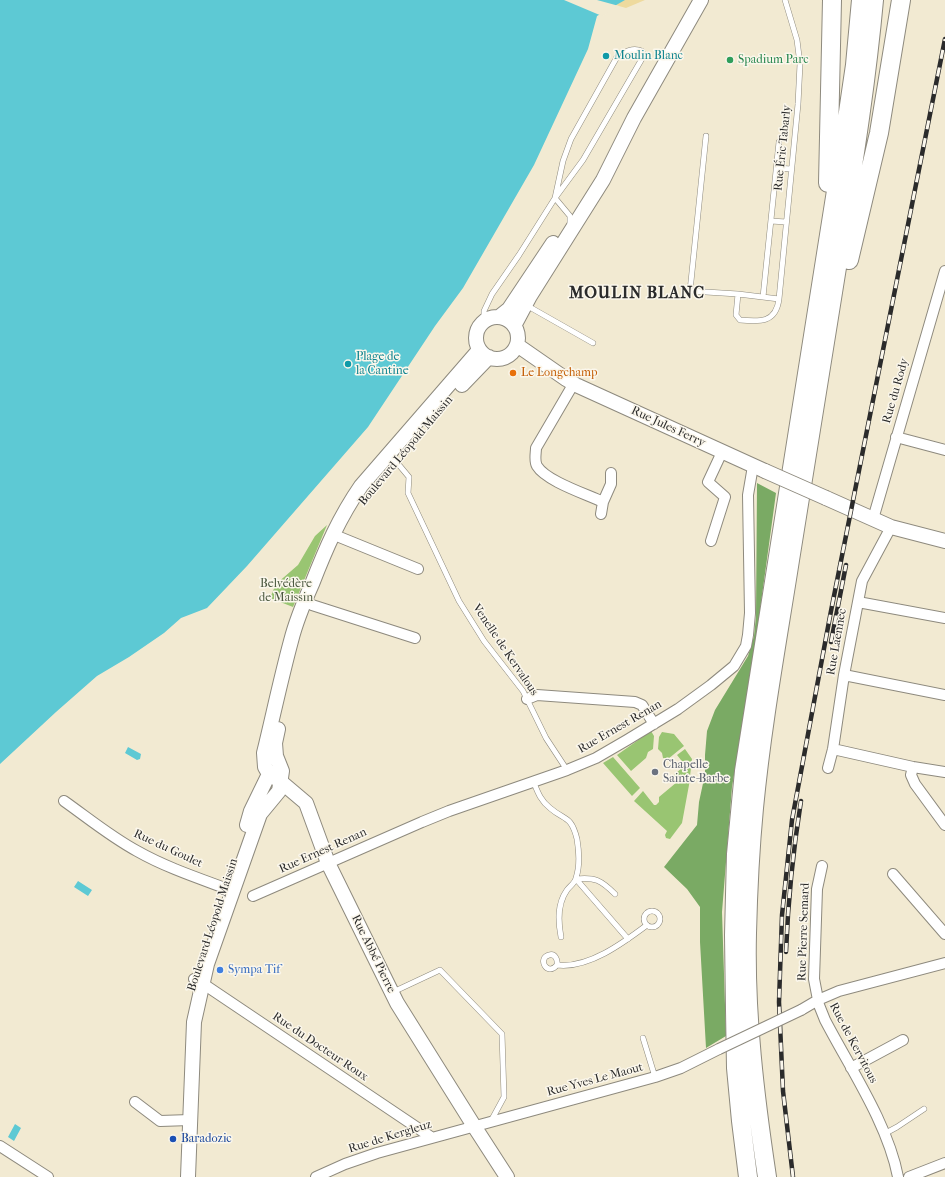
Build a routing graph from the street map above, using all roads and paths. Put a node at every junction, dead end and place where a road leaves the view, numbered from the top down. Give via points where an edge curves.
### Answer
1 (701, 0) edge
2 (785, 0) edge
3 (832, 0) edge
4 (861, 0) edge
5 (874, 0) edge
6 (901, 0) edge
7 (630, 128) junction
8 (706, 136) dead end
9 (779, 142) dead end
10 (777, 168) junction
11 (791, 169) junction
12 (554, 198) junction
13 (570, 216) junction
14 (771, 221) junction
15 (786, 222) junction
16 (826, 254) junction
17 (556, 256) junction
18 (945, 271) edge
19 (738, 294) junction
20 (763, 297) junction
21 (779, 299) junction
22 (525, 305) junction
23 (499, 317) junction
24 (484, 322) junction
25 (514, 326) junction
26 (826, 339) junction
27 (593, 343) dead end
28 (517, 344) junction
29 (484, 354) junction
30 (574, 383) junction
31 (896, 437) junction
32 (945, 450) edge
33 (722, 452) junction
34 (391, 458) junction
35 (759, 469) junction
36 (611, 472) dead end
37 (603, 502) junction
38 (601, 514) dead end
39 (873, 518) junction
40 (891, 527) junction
41 (336, 536) junction
42 (711, 541) dead end
43 (945, 541) edge
44 (418, 569) dead end
45 (858, 602) junction
46 (312, 605) junction
47 (945, 618) edge
48 (415, 638) dead end
49 (844, 675) junction
50 (945, 694) edge
51 (527, 699) junction
52 (654, 724) junction
53 (833, 749) junction
54 (913, 767) junction
55 (828, 768) dead end
56 (567, 770) junction
57 (945, 772) edge
58 (275, 778) junction
59 (534, 783) junction
60 (64, 800) dead end
61 (945, 825) edge
62 (328, 863) junction
63 (822, 866) dead end
64 (893, 874) dead end
65 (576, 879) junction
66 (229, 889) junction
67 (614, 894) dead end
68 (253, 896) dead end
69 (647, 926) dead end
70 (945, 934) edge
71 (561, 937) dead end
72 (628, 939) junction
73 (945, 963) edge
74 (557, 964) dead end
75 (735, 979) junction
76 (198, 981) junction
77 (392, 992) junction
78 (818, 1000) junction
79 (643, 1038) dead end
80 (903, 1040) dead end
81 (851, 1068) junction
82 (654, 1077) junction
83 (135, 1102) dead end
84 (924, 1109) dead end
85 (186, 1120) junction
86 (491, 1122) junction
87 (474, 1126) junction
88 (884, 1134) junction
89 (431, 1138) junction
90 (0, 1146) edge
91 (758, 1153) junction
92 (945, 1163) edge
93 (321, 1176) edge
94 (48, 1177) edge
95 (180, 1177) edge
96 (188, 1177) edge
97 (508, 1177) edge
98 (748, 1177) edge
99 (756, 1177) edge
100 (767, 1177) edge
101 (898, 1177) edge
102 (909, 1177) edge

1 - 7 street
2 - 11 lane, Rue Éric Tabarly via 797,40 800,64
3 - 16 highway
4 - 16 highway via 855,65
5 - 26 highway via 867,75
6 - 26 highway via 879,133 842,294
7 - 13 street
7 - 17 street via 603,180
8 - 19 lane via 690,291
9 - 10 lane
10 - 11 lane
10 - 14 lane
11 - 15 lane, Rue Éric Tabarly
12 - 12 lane via 583,160 643,57 642,51 631,49 617,57 571,139
12 - 13 lane
12 - 24 lane via 492,294 484,311
13 - 17 lane via 569,226 554,252
13 - 23 street via 509,309
14 - 15 lane
14 - 20 lane
15 - 21 lane, Rue Éric Tabarly
16 - 75 highway via 744,771 736,854
17 - 22 street
18 - 31 street, Rue du Rody
19 - 20 lane
19 - 21 lane via 736,315 740,320 765,320 775,313
20 - 21 lane
22 - 25 street
22 - 27 lane
23 - 24 street
23 - 25 street
24 - 29 street via 476,335 477,345
25 - 28 street
26 - 91 highway via 762,742 753,816 747,936
28 - 29 street via 506,357 494,359
28 - 30 street, Rue Jules Ferry
29 - 34 street, Boulevard Léopold Maissin via 470,376
30 - 33 street, Rue Jules Ferry
30 - 37 street via 536,448 537,465 546,476
31 - 32 street
31 - 39 street, Rue du Rody
33 - 35 street, Rue Jules Ferry
33 - 42 street via 708,482 725,498
34 - 41 street, Boulevard Léopold Maissin
34 - 51 lane, Venelle de Kervalous via 408,477 408,493 460,600 484,641
35 - 39 street, Rue Jules Ferry, bridge
35 - 52 street, Rue Ernest Renan via 748,495 750,613 746,646 734,666
36 - 37 street via 611,484
37 - 38 street
39 - 40 street, Rue Jules Ferry
40 - 43 street, Rue Jules Ferry
40 - 45 street, Rue Laennec via 862,581
41 - 44 street
41 - 46 street, Boulevard Léopold Maissin
41 - 58 street, Boulevard Léopold Maissin via 304,603 291,640 264,753 265,767
45 - 47 street
45 - 49 street, Rue Laennec
46 - 48 street
46 - 58 street, Boulevard Léopold Maissin via 298,642 275,743 276,756 282,771
49 - 50 street
49 - 53 street, Rue Laennec
51 - 52 street via 537,695 635,702 642,705
51 - 56 lane, Venelle de Kervalous via 546,738
52 - 56 street, Rue Ernest Renan via 596,758
53 - 54 street
53 - 55 street, Rue Laennec
54 - 57 street
54 - 61 street via 915,784
56 - 59 street, Rue Ernest Renan
58 - 62 street, Rue Abbé Pierre via 306,803
58 - 66 street, Boulevard Léopold Maissin via 279,791 260,814
59 - 62 street, Rue Ernest Renan via 449,811
59 - 65 lane via 545,804 568,819 574,828 579,856
60 - 66 street, Rue du Goulet via 137,852
62 - 68 street, Rue Ernest Renan
62 - 77 street, Rue Abbé Pierre
63 - 78 street, Rue Pierre Semard via 817,889 814,979
64 - 70 street
65 - 67 lane via 601,881
65 - 71 lane via 562,899 558,923
65 - 72 lane
66 - 76 street, Boulevard Léopold Maissin via 207,964
69 - 72 lane
72 - 74 lane via 582,963 566,966
73 - 78 street, Rue de Kervitous via 856,986
75 - 91 highway via 747,1114
75 - 98 highway via 736,1068
76 - 85 street, Boulevard Léopold Maissin
76 - 89 street, Rue du Docteur Roux
77 - 86 lane via 440,970 502,1034 504,1097
77 - 87 street, Rue Abbé Pierre
78 - 81 street, Rue de Kervitous via 825,1020
78 - 82 street, Rue Yves Le Maout, bridge via 681,1068
79 - 82 lane
80 - 81 street
81 - 88 street, Rue de Kervitous via 872,1105
82 - 86 street, Rue Yves Le Maout
83 - 85 street via 160,1121
84 - 88 lane
85 - 95 street, Boulevard Léopold Maissin
85 - 96 street, Boulevard Léopold Maissin
86 - 87 street, Rue Yves Le Maout
87 - 89 street, Rue de Kergleuz
87 - 97 street, Rue Abbé Pierre
88 - 101 street, Rue de Kervitous via 895,1160
89 - 93 street, Rue de Kergleuz via 345,1164
90 - 94 street
91 - 99 highway
91 - 100 highway
92 - 102 street

